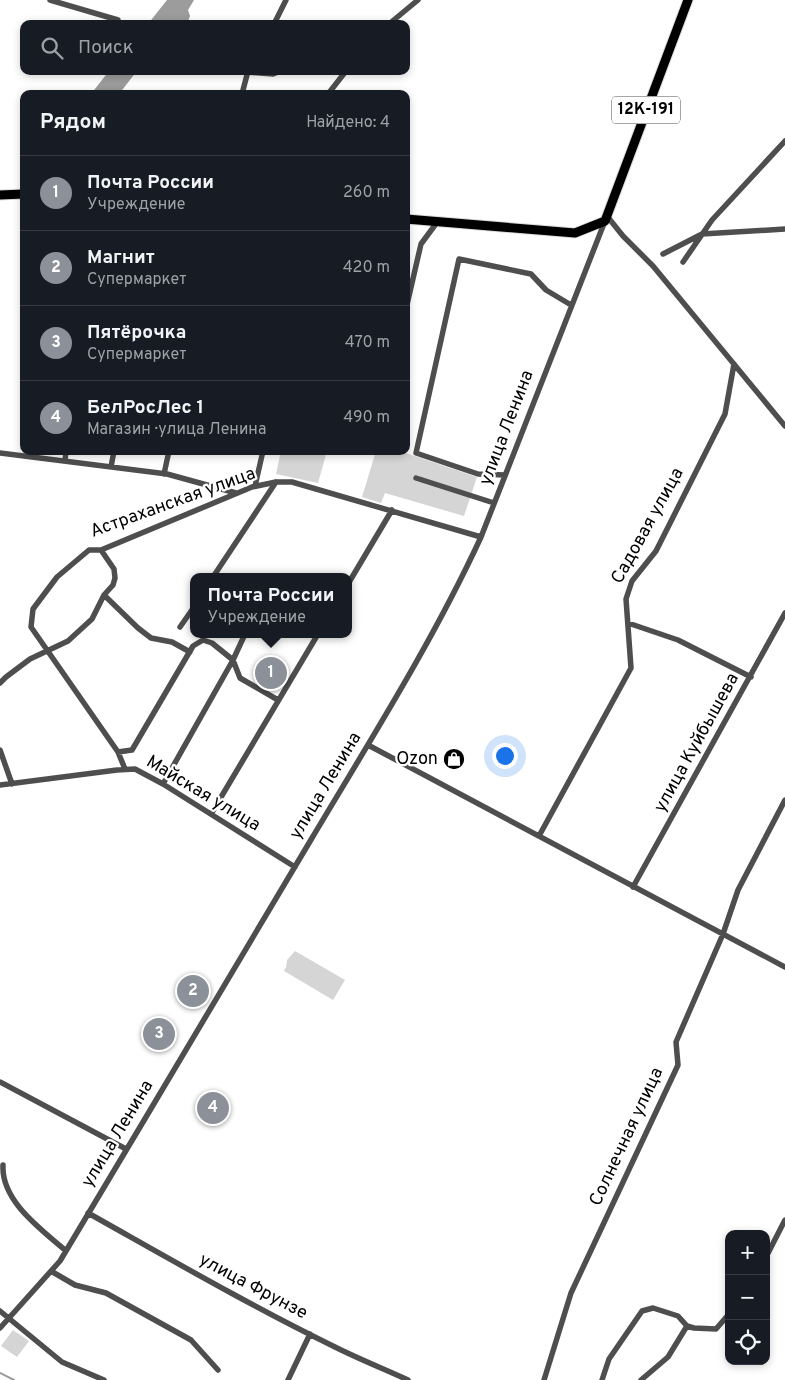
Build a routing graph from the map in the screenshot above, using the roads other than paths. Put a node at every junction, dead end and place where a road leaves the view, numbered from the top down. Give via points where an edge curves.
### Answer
1 (50, 0) edge
2 (286, 0) edge
3 (418, 0) edge
4 (688, 0) edge
5 (118, 20) dead end
6 (276, 20) edge
7 (394, 20) edge
8 (247, 75) edge
9 (343, 75) edge
10 (243, 90) edge
11 (332, 90) edge
12 (785, 141) edge
13 (20, 194) edge
14 (0, 195) edge
15 (606, 218) junction
16 (410, 219) edge
17 (438, 221) junction
18 (785, 229) edge
19 (702, 234) junction
20 (664, 254) dead end
21 (683, 262) dead end
22 (410, 292) edge
23 (571, 305) junction
24 (734, 364) junction
25 (785, 426) edge
26 (0, 453) edge
27 (65, 455) edge
28 (113, 455) edge
29 (168, 455) edge
30 (262, 455) edge
31 (64, 461) junction
32 (111, 467) junction
33 (164, 474) junction
34 (505, 475) junction
35 (416, 478) dead end
36 (276, 482) junction
37 (255, 486) junction
38 (236, 494) junction
39 (494, 503) junction
40 (392, 510) junction
41 (481, 537) junction
42 (101, 550) junction
43 (216, 573) edge
44 (352, 577) edge
45 (104, 595) junction
46 (190, 613) edge
47 (785, 613) edge
48 (628, 623) junction
49 (180, 627) dead end
50 (243, 638) edge
51 (316, 638) edge
52 (47, 650) junction
53 (190, 652) junction
54 (233, 660) junction
55 (751, 677) junction
56 (0, 683) edge
57 (278, 700) junction
58 (368, 745) junction
59 (0, 750) edge
60 (118, 752) junction
61 (124, 769) junction
62 (12, 784) junction
63 (164, 784) junction
64 (0, 786) edge
65 (785, 800) edge
66 (210, 814) junction
67 (539, 836) junction
68 (296, 866) junction
69 (633, 887) junction
70 (723, 934) junction
71 (785, 967) edge
72 (0, 1082) edge
73 (126, 1149) junction
74 (3, 1165) dead end
75 (88, 1213) junction
76 (785, 1220) edge
77 (770, 1249) edge
78 (66, 1251) junction
79 (51, 1271) junction
80 (0, 1311) edge
81 (725, 1319) edge
82 (9, 1320) junction
83 (687, 1326) junction
84 (0, 1328) edge
85 (310, 1334) junction
86 (218, 1370) dead end
87 (104, 1380) edge
88 (288, 1380) edge
89 (408, 1380) edge
90 (544, 1380) edge
91 (602, 1380) edge
92 (641, 1380) edge

1 - 5 street
2 - 6 street
3 - 7 street
4 - 15 main road, 12К-191
8 - 10 street
9 - 11 street
12 - 19 street
13 - 14 main road
15 - 17 main road via 575,233
15 - 23 street, улица Ленина
15 - 24 street via 653,266
16 - 17 main road
17 - 22 street via 421,244
18 - 19 street
19 - 20 street
19 - 21 street
23 - 34 street, улица Ленина
23 - 34 street via 546,290 531,274 459,258 416,453 478,474
24 - 25 street
24 - 48 street, Садовая улица via 725,414 656,551 632,581 626,599
26 - 31 street
27 - 31 street
28 - 32 street
29 - 33 street
30 - 37 street
31 - 32 street
32 - 33 street
33 - 38 street
34 - 39 street, улица Ленина
35 - 39 street
36 - 37 street, Астраханская улица
36 - 40 street, Астраханская улица via 292,482
36 - 43 street
37 - 38 street, Астраханская улица
38 - 42 street, Астраханская улица
39 - 41 street, улица Ленина
40 - 41 street, Астраханская улица
40 - 44 street
41 - 58 street, улица Ленина
42 - 45 street via 114,569 115,578
42 - 52 street, Астраханская улица via 89,550 57,578 33,609 31,627
45 - 52 street via 92,619 68,640
45 - 53 street via 151,638 172,642
46 - 49 street
47 - 55 street, улица Куйбышева
48 - 55 street via 678,640
48 - 67 street, Садовая улица via 631,668
50 - 54 street
51 - 57 street
52 - 56 street
52 - 60 street, Астраханская улица
53 - 54 street via 203,640
53 - 60 street via 132,750
54 - 57 street via 240,678
54 - 63 street
55 - 69 street, улица Куйбышева
57 - 66 street
58 - 67 street
58 - 68 street, улица Ленина
59 - 62 street
60 - 61 street, Астраханская улица
61 - 62 street, Майская улица
61 - 63 street, Майская улица via 135,769
62 - 64 street, Майская улица
63 - 66 street, Майская улица
65 - 70 street, Солнечная улица via 738,890
66 - 68 street, Майская улица
67 - 69 street
68 - 73 street, улица Ленина
69 - 70 street
70 - 71 street
70 - 90 street, Солнечная улица via 676,1042 678,1065 571,1292
72 - 73 street
73 - 75 street, улица Ленина
74 - 78 street via 7,1191 30,1220
75 - 78 street, улица Ленина
75 - 85 street, улица Фрунзе
76 - 77 street
78 - 79 street, улица Ленина
79 - 82 street, улица Ленина
79 - 86 street via 75,1285 106,1293 191,1340
80 - 82 street
81 - 83 street via 716,1329
82 - 84 street, улица Ленина
82 - 87 street via 62,1362
83 - 91 street via 678,1316 653,1308 642,1311 609,1359
83 - 92 street via 668,1357
85 - 88 street
85 - 89 street, улица Фрунзе

